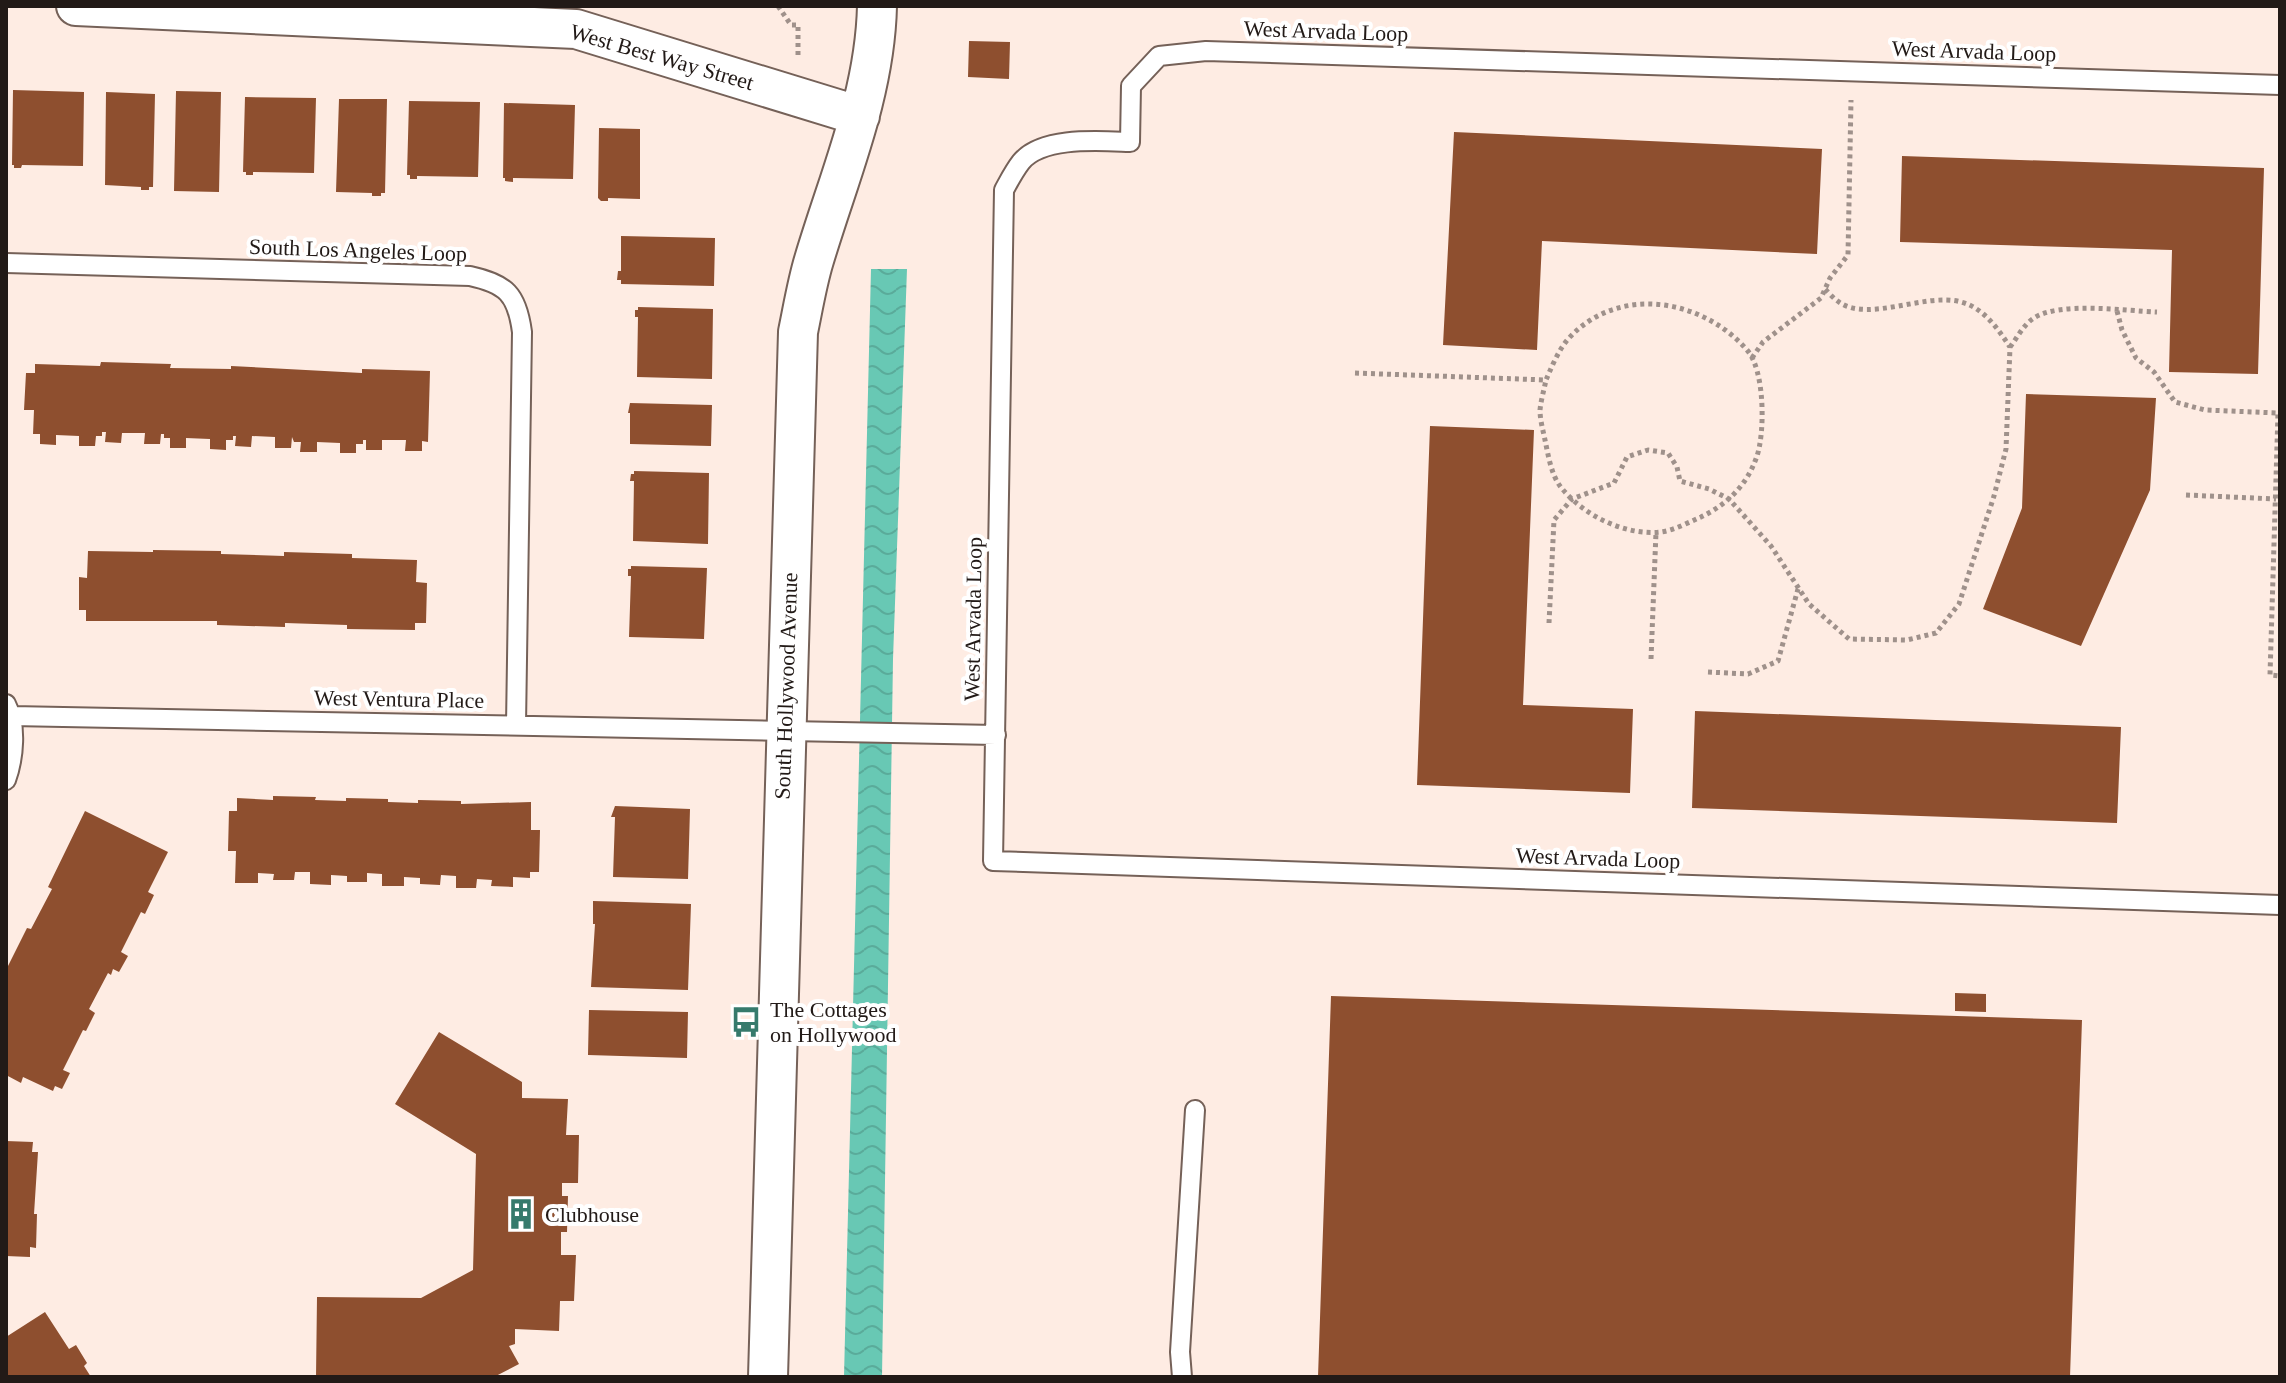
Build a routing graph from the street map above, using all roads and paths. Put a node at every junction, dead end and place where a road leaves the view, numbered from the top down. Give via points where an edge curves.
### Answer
1 (76, 6) edge
2 (778, 6) edge
3 (877, 6) edge
4 (796, 61) dead end
5 (1852, 71) junction
6 (2280, 85) edge
7 (860, 116) junction
8 (6, 263) edge
9 (1825, 289) junction
10 (2117, 311) junction
11 (2157, 312) dead end
12 (2010, 347) junction
13 (1752, 358) junction
14 (1355, 373) dead end
15 (1546, 380) junction
16 (2186, 495) dead end
17 (1572, 499) junction
18 (1729, 499) junction
19 (2276, 499) junction
20 (1656, 532) junction
21 (1799, 588) junction
22 (1549, 623) dead end
23 (1651, 659) dead end
24 (1708, 672) dead end
25 (2280, 676) edge
26 (9, 710) edge
27 (516, 725) junction
28 (785, 730) junction
29 (996, 735) junction
30 (6, 780) edge
31 (2280, 905) edge
32 (1195, 1110) dead end
33 (768, 1377) edge
34 (1182, 1377) edge

1 - 7 street, West Best Way Street via 576,29
2 - 4 path via 791,25 798,25
3 - 7 street, South Hollywood Avenue
5 - 6 lane, West Arvada Loop
5 - 9 path via 1848,255
5 - 29 lane, West Arvada Loop via 1222,51 1159,56 1131,86 1130,142 1082,140 1047,147 1022,160 1004,190
7 - 28 street, South Hollywood Avenue via 812,263 798,332
8 - 27 lane, South Los Angeles Loop via 470,276 494,282 511,294 522,332
9 - 12 path via 1840,303 1865,309 1963,302 1986,316
9 - 13 path via 1821,298 1763,342
10 - 11 path
10 - 12 path via 2053,311 2033,318
10 - 19 path via 2136,358 2154,372 2175,402 2205,410 2278,413
12 - 21 path via 2006,449 1994,496 1959,604 1936,633 1907,640 1849,639 1809,604
13 - 15 path via 1712,320 1669,304 1635,304 1604,314 1570,337
13 - 18 path via 1763,416 1757,455 1740,490
14 - 15 path
15 - 17 path via 1540,412 1547,450 1558,484
16 - 19 path
17 - 18 path via 1614,483 1627,457 1648,450 1668,453 1680,481
17 - 20 path via 1601,520 1636,532
17 - 22 path via 1554,520
18 - 20 path via 1683,525
18 - 21 path
19 - 25 path via 2270,675
20 - 23 path
21 - 24 path via 1778,661 1748,674
26 - 27 lane, West Ventura Place
26 - 30 lane via 12,749
27 - 28 lane, West Ventura Place
28 - 29 lane, West Arvada Loop
28 - 33 street, South Hollywood Avenue
29 - 31 lane, West Arvada Loop via 993,861
32 - 34 lane

